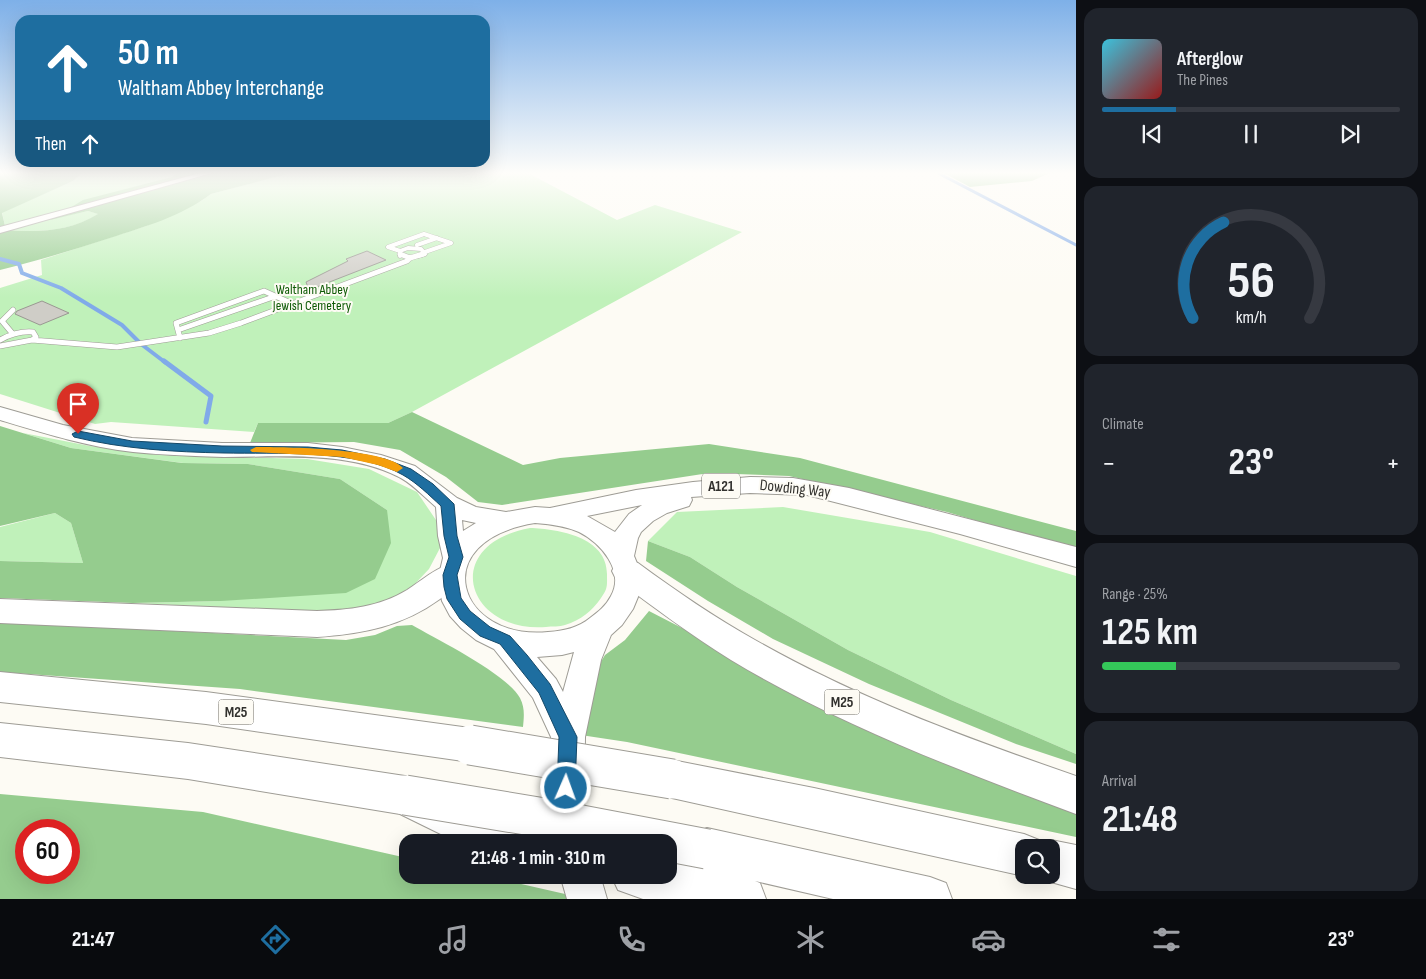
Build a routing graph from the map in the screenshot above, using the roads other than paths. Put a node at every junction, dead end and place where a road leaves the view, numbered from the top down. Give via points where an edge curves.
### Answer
1 (58, 214) edge
2 (0, 230) edge
3 (438, 238) junction
4 (417, 245) dead end
5 (400, 251) junction
6 (425, 252) junction
7 (410, 258) junction
8 (276, 296) junction
9 (293, 304) junction
10 (13, 310) dead end
11 (178, 330) junction
12 (12, 334) junction
13 (180, 338) junction
14 (0, 340) edge
15 (32, 340) junction
16 (0, 346) edge
17 (0, 413) edge
18 (448, 504) junction
19 (890, 508) junction
20 (551, 516) junction
21 (504, 520) junction
22 (1076, 557) edge
23 (624, 563) junction
24 (453, 566) junction
25 (0, 611) edge
26 (598, 629) junction
27 (505, 640) junction
28 (0, 687) edge
29 (568, 737) junction
30 (0, 740) edge
31 (405, 795) junction
32 (1076, 795) edge
33 (486, 834) edge
34 (569, 834) edge
35 (1015, 853) edge
36 (1060, 863) edge
37 (1076, 867) edge
38 (583, 884) edge
39 (675, 884) edge
40 (587, 899) edge
41 (744, 899) edge
42 (930, 899) edge

1 - 2 street
3 - 4 lane
3 - 5 lane via 424,234 388,247
3 - 6 lane via 451,243
5 - 6 lane via 416,248
5 - 7 lane via 400,256
6 - 7 lane via 420,257
7 - 9 lane
8 - 9 lane
8 - 11 lane
8 - 11 lane via 264,291 176,323
9 - 13 lane via 233,325
10 - 12 lane via 2,321
11 - 13 lane
12 - 14 lane
12 - 15 lane via 33,332 36,337
13 - 15 lane via 117,348
15 - 16 lane
17 - 18 main road via 59,431 132,445 308,450 342,454 407,471
18 - 21 main road via 471,514
18 - 24 main road
19 - 20 main road, Dowding Way / A121 via 824,490 736,485 612,502
19 - 22 main road, Dowding Way / A121 via 1010,537
19 - 23 main road, Dowding Way / A121 via 782,497 695,497 670,502 642,516 627,533
20 - 21 main road
20 - 23 main road via 574,520 595,529 612,542
21 - 24 main road via 478,533 463,547
23 - 26 main road via 628,582 624,600 614,616
23 - 32 highway, M25 via 698,622 790,675 861,711 938,744
24 - 25 highway via 416,601 400,610 345,623
24 - 27 main road via 451,587 465,615 485,632
26 - 27 main road via 577,640 552,645 527,645
26 - 29 main road via 586,660
27 - 29 main road via 545,689
28 - 35 highway, M25, bridge via 215,710 470,746 672,780
29 - 34 main road via 565,822
30 - 31 highway via 188,761
31 - 33 highway, bridge
31 - 42 highway, bridge via 707,849
36 - 37 highway
38 - 40 main road
39 - 41 highway

